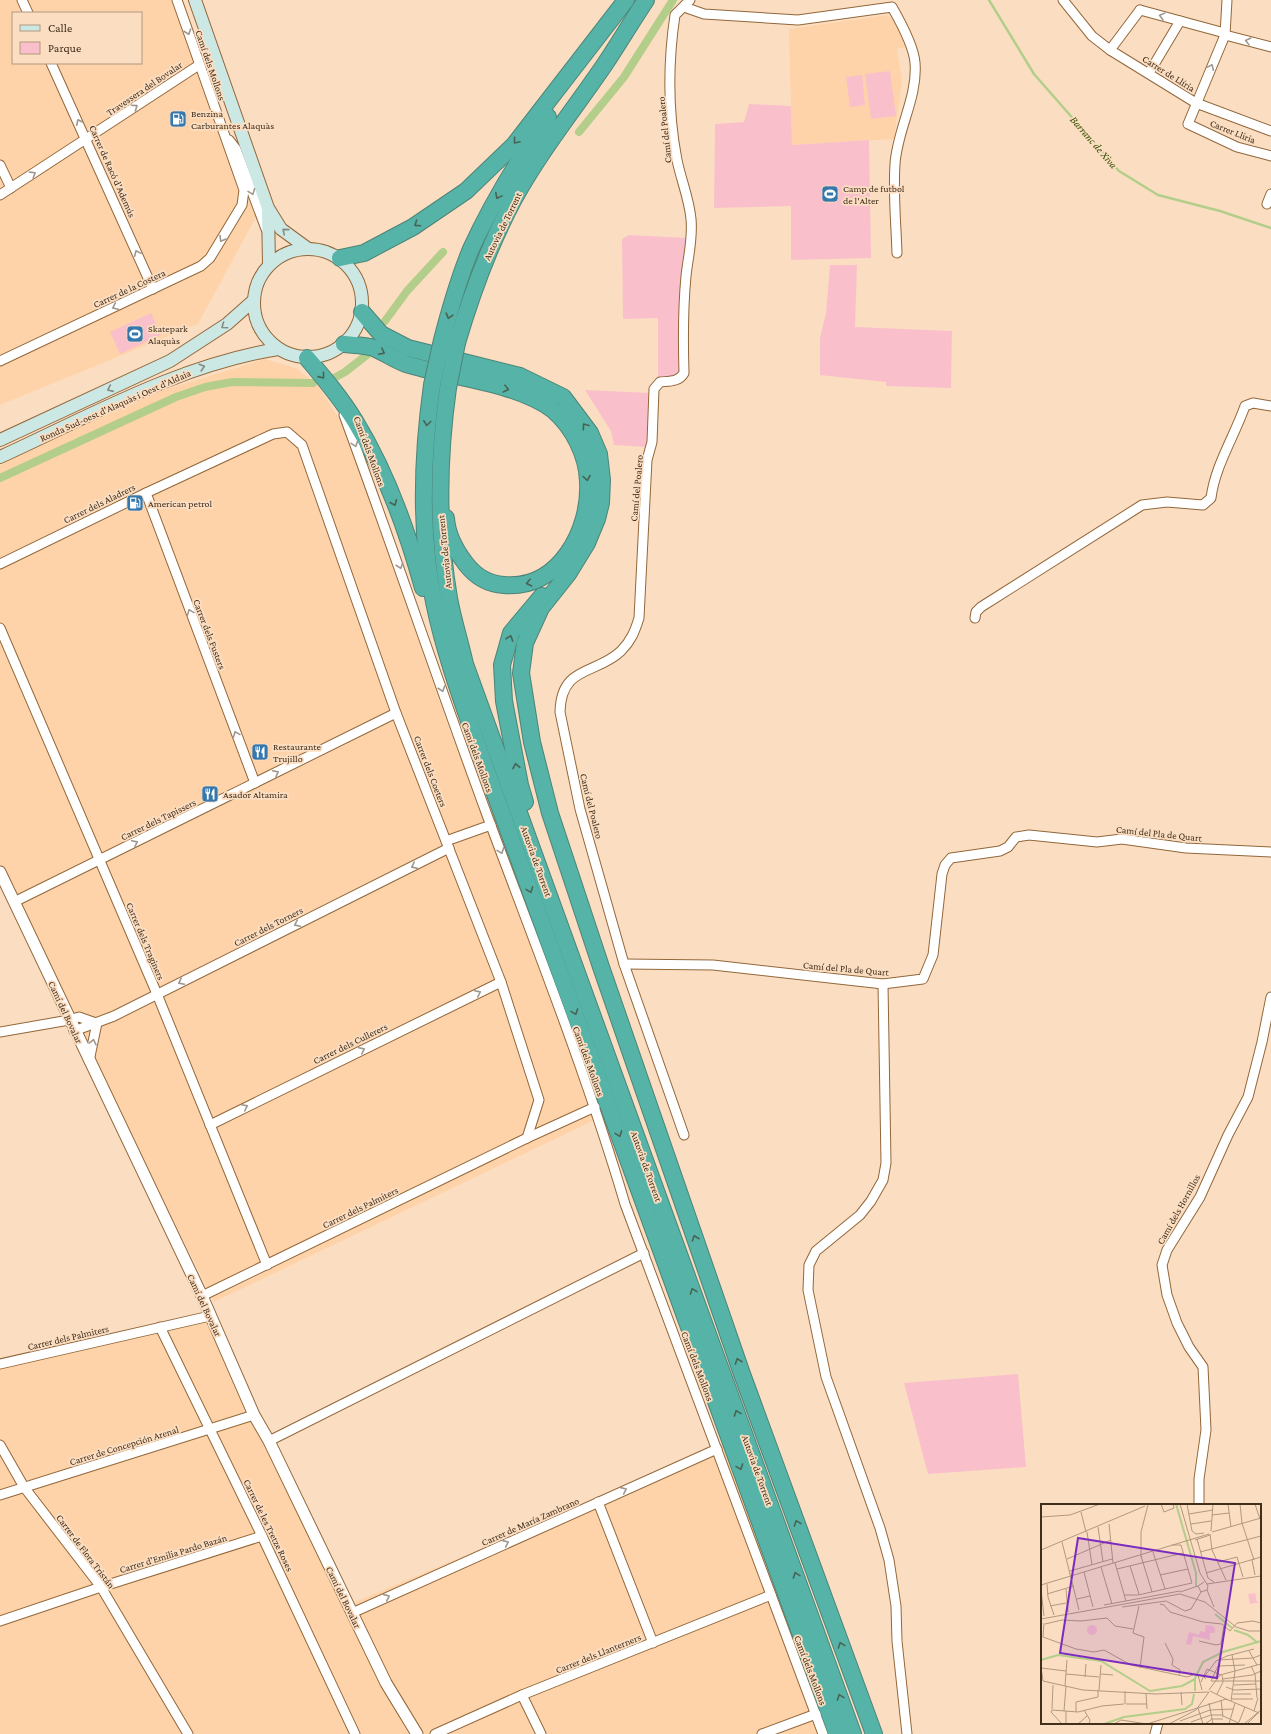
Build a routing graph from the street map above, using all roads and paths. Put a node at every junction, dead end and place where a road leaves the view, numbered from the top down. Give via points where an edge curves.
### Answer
1 (22, 0) edge
2 (177, 0) edge
3 (195, 0) edge
4 (627, 0) edge
5 (646, 0) edge
6 (1063, 0) edge
7 (1070, 0) edge
8 (1138, 0) edge
9 (1227, 0) edge
10 (687, 4) edge
11 (1072, 10) junction
12 (1140, 10) junction
13 (28, 12) edge
14 (1180, 21) junction
15 (1225, 36) junction
16 (1271, 47) edge
17 (1110, 50) junction
18 (51, 64) edge
19 (199, 65) junction
20 (1149, 73) junction
21 (1196, 103) junction
22 (1271, 131) edge
23 (224, 132) junction
24 (87, 140) junction
25 (1271, 156) edge
26 (0, 165) edge
27 (11, 188) junction
28 (1271, 194) edge
29 (0, 195) edge
30 (1267, 204) dead end
31 (242, 205) joint
32 (268, 208) junction
33 (269, 236) junction
34 (307, 248) junction
35 (897, 253) dead end
36 (340, 258) junction
37 (269, 264) junction
38 (153, 289) junction
39 (253, 301) junction
40 (362, 312) junction
41 (454, 342) junction
42 (344, 344) junction
43 (278, 349) junction
44 (307, 358) junction
45 (0, 361) edge
46 (451, 388) junction
47 (337, 394) junction
48 (1271, 406) edge
49 (273, 434) joint
50 (0, 440) edge
51 (0, 458) edge
52 (146, 493) junction
53 (587, 543) junction
54 (0, 564) edge
55 (975, 618) dead end
56 (0, 628) edge
57 (396, 713) junction
58 (483, 761) junction
59 (255, 784) junction
60 (491, 825) junction
61 (447, 845) junction
62 (1271, 852) edge
63 (100, 860) junction
64 (0, 872) edge
65 (14, 902) junction
66 (624, 964) junction
67 (579, 977) junction
68 (500, 982) junction
69 (883, 984) junction
70 (158, 994) junction
71 (1271, 997) edge
72 (69, 1020) junction
73 (97, 1023) junction
74 (74, 1031) junction
75 (0, 1032) edge
76 (89, 1061) junction
77 (595, 1107) junction
78 (210, 1124) junction
79 (684, 1135) dead end
80 (527, 1138) junction
81 (644, 1253) junction
82 (267, 1265) junction
83 (202, 1296) junction
84 (210, 1316) junction
85 (160, 1327) junction
86 (0, 1364) edge
87 (254, 1415) junction
88 (210, 1430) junction
89 (269, 1441) junction
90 (0, 1445) edge
91 (717, 1449) junction
92 (24, 1487) junction
93 (0, 1495) edge
94 (598, 1502) junction
95 (1199, 1504) edge
96 (262, 1536) junction
97 (101, 1587) junction
98 (771, 1595) junction
99 (352, 1613) junction
100 (0, 1621) edge
101 (653, 1643) junction
102 (522, 1695) junction
103 (816, 1714) junction
104 (1158, 1724) edge
105 (188, 1734) edge
106 (355, 1734) edge
107 (417, 1734) edge
108 (435, 1734) edge
109 (541, 1734) edge
110 (762, 1734) edge
111 (823, 1734) edge
112 (837, 1734) edge
113 (853, 1734) edge
114 (874, 1734) edge
115 (907, 1734) edge
116 (1155, 1734) edge

1 - 13 street
2 -> 19 street, Camí dels Mollons
3 - 32 main road
4 -> 36 highway via 514,145 466,191 413,227 364,253
4 -> 41 highway, Autovia de Torrent via 499,193 471,250 455,294
5 - 41 highway, Autovia de Torrent via 552,138 516,196 486,256
6 - 11 street, Carrer de Llíria
7 - 11 street
8 - 12 street
9 - 15 street
10 - 35 street via 704,14 798,20 892,7 912,49 915,62 913,86 894,164
10 - 66 street, Camí del Poalero via 675,15 670,83 677,159 687,192 692,237 684,301 684,373 682,378 660,382 654,389 652,442 647,460 640,608 636,626 628,643 620,652 575,676 565,688 560,705 580,809
11 - 17 street, Carrer de Llíria via 1092,36
14 -> 12 street
12 - 17 street
14 - 15 street via 1221,32
14 - 20 street
16 -> 15 street
21 -> 15 street
17 - 20 street, Carrer de Llíria
24 -> 18 street, Carrer de Racó d'Ademús
19 - 23 street, Camí dels Mollons
24 -> 19 street, Travessera del Bovalar
20 - 21 street, Carrer de Llíria
21 - 22 street, Carrer de Llíria
21 - 25 street, Carrer Lliria via 1188,124 1237,147
23 - 31 street, Camí dels Mollons via 244,190
23 -> 33 street via 236,150
27 -> 24 street, Travessera del Bovalar
38 -> 24 street, Carrer de Racó d'Ademús
26 - 27 street
27 - 29 street, Travessera del Bovalar
28 - 30 street
31 -> 38 street, Carrer de la Costera via 210,258 201,266
32 - 33 main road
34 -> 32 main road via 281,229
33 - 37 main road
34 - 36 main road
34 - 37 main road via 286,252
36 - 40 main road via 354,273 362,291
37 - 39 main road via 258,281
38 -> 45 street, Carrer de la Costera
39 - 43 main road via 259,328
39 -> 50 main road, Ronda Sud-oest d'Alaquàs i Oest d'Aldaia via 227,324 170,362
40 - 42 main road via 356,330
53 -> 40 highway via 601,503 599,454 590,433 564,397 520,376 408,348 381,334
41 - 46 highway, Autovia de Torrent, bridge
41 -> 58 highway, Autovia de Torrent, bridge via 432,385 425,436 425,540 434,601 450,667
42 - 44 main road via 327,354
42 -> 46 highway via 373,348 406,364 518,392 552,410 570,428 581,452 588,480 587,503 575,543 559,566 538,580 516,586 491,584 473,573 457,552 447,524 445,497
43 - 44 main road
51 -> 43 main road, Ronda Sud-oest d'Alaquàs i Oest d'Aldaia via 152,386 192,370 248,354
44 -> 47 highway
46 - 67 highway, Autovia de Torrent via 441,436 439,496 441,542 449,599 465,664
47 -> 58 highway via 374,457 412,548 445,669 470,739
47 -> 60 street, Camí dels Mollons
48 - 55 street via 1253,403 1245,406 1218,469 1211,498 1203,505 1167,502 1142,505 981,607
49 - 52 street, Carrer dels Aladrers
49 - 57 street, Carrer dels Coeters via 287,432 302,445
52 - 54 street, Carrer dels Aladrers
59 -> 52 street, Carrer dels Fusters
67 -> 53 highway via 572,944 520,785 504,701 502,665 511,633
114 -> 53 highway via 742,1374 601,967 550,813 532,742 522,674 525,643 541,608 568,574
56 - 63 street, Carrer dels Traginers
59 -> 57 street, Carrer dels Tapissers
57 - 61 street, Carrer dels Coeters
58 -> 112 highway, Autovia de Torrent
63 -> 59 street, Carrer dels Tapissers
60 - 61 street, Carrer dels Torners
60 -> 77 street, Camí dels Mollons
61 - 68 street, Carrer dels Coeters
61 -> 70 street, Carrer dels Torners
62 - 69 street, Camí del Pla de Quart via 1186,848 1122,838 1086,842 1029,835 1016,837 1008,848 1000,851 950,858 942,874 933,955 923,979
63 - 65 street, Carrer dels Tapissers
63 - 70 street, Carrer dels Traginers
64 - 65 street, Camí del Bovalar
65 - 72 street, Camí del Bovalar
66 - 69 street, Camí del Pla de Quart via 713,965
66 - 79 street
113 -> 67 highway, Autovia de Torrent
78 -> 68 street, Carrer dels Cullerers
68 - 80 street, Carrer dels Coeters via 539,1100
69 - 115 street via 886,1163 883,1180 860,1216 816,1251 809,1266 808,1290 826,1377 889,1560 896,1606 897,1641
70 - 73 street, Carrer dels Torners
70 - 78 street, Carrer dels Traginers
71 - 95 street, Camí dels Hornillos via 1248,1097 1200,1197 1167,1250 1162,1265 1167,1295 1177,1323 1203,1367 1206,1430 1199,1479
72 - 73 street via 79,1017
72 - 74 street, Camí del Bovalar
72 - 75 street
73 - 74 street, Carrer dels Torners
76 -> 73 street
74 - 76 street, Camí del Bovalar
76 - 83 street, Camí del Bovalar
77 - 80 street, Carrer dels Palmiters
77 - 81 street, Camí dels Mollons via 625,1204
78 - 82 street, Carrer dels Traginers
80 - 82 street, Carrer dels Palmiters
81 - 89 street
81 - 91 street, Camí dels Mollons
82 - 83 street, Carrer dels Palmiters
83 - 84 street, Camí del Bovalar
84 - 85 street, Carrer dels Palmiters
84 - 87 street, Camí del Bovalar
85 - 86 street, Carrer dels Palmiters
85 - 88 street, Carrer de les Tretze Roses
87 - 88 street, Carrer de Concepción Arenal via 224,1423
87 - 89 street, Camí del Bovalar
88 - 92 street, Carrer de Concepción Arenal
88 - 96 street, Carrer de les Tretze Roses
89 - 99 street, Camí del Bovalar
90 - 92 street, Carrer de Flora Tristán
94 -> 91 street, Carrer de María Zambrano
91 - 98 street, Camí dels Mollons
92 - 93 street, Carrer de Concepción Arenal
92 - 97 street, Carrer de Flora Tristán
99 -> 94 street, Carrer de María Zambrano
94 - 101 street
96 - 97 street, Carrer d'Emilia Pardo Bazán
96 - 106 street, Carrer de les Tretze Roses
97 - 100 street, Carrer d'Emilia Pardo Bazán
97 - 105 street, Carrer de Flora Tristán
98 - 101 street, Carrer dels Llanterners
98 - 103 street, Camí dels Mollons
99 - 107 street, Camí del Bovalar via 386,1683
101 - 102 street, Carrer dels Llanterners
102 - 108 street, Carrer dels Llanterners
102 - 109 street
103 - 110 street
103 - 111 street, Camí dels Mollons
104 - 116 street

